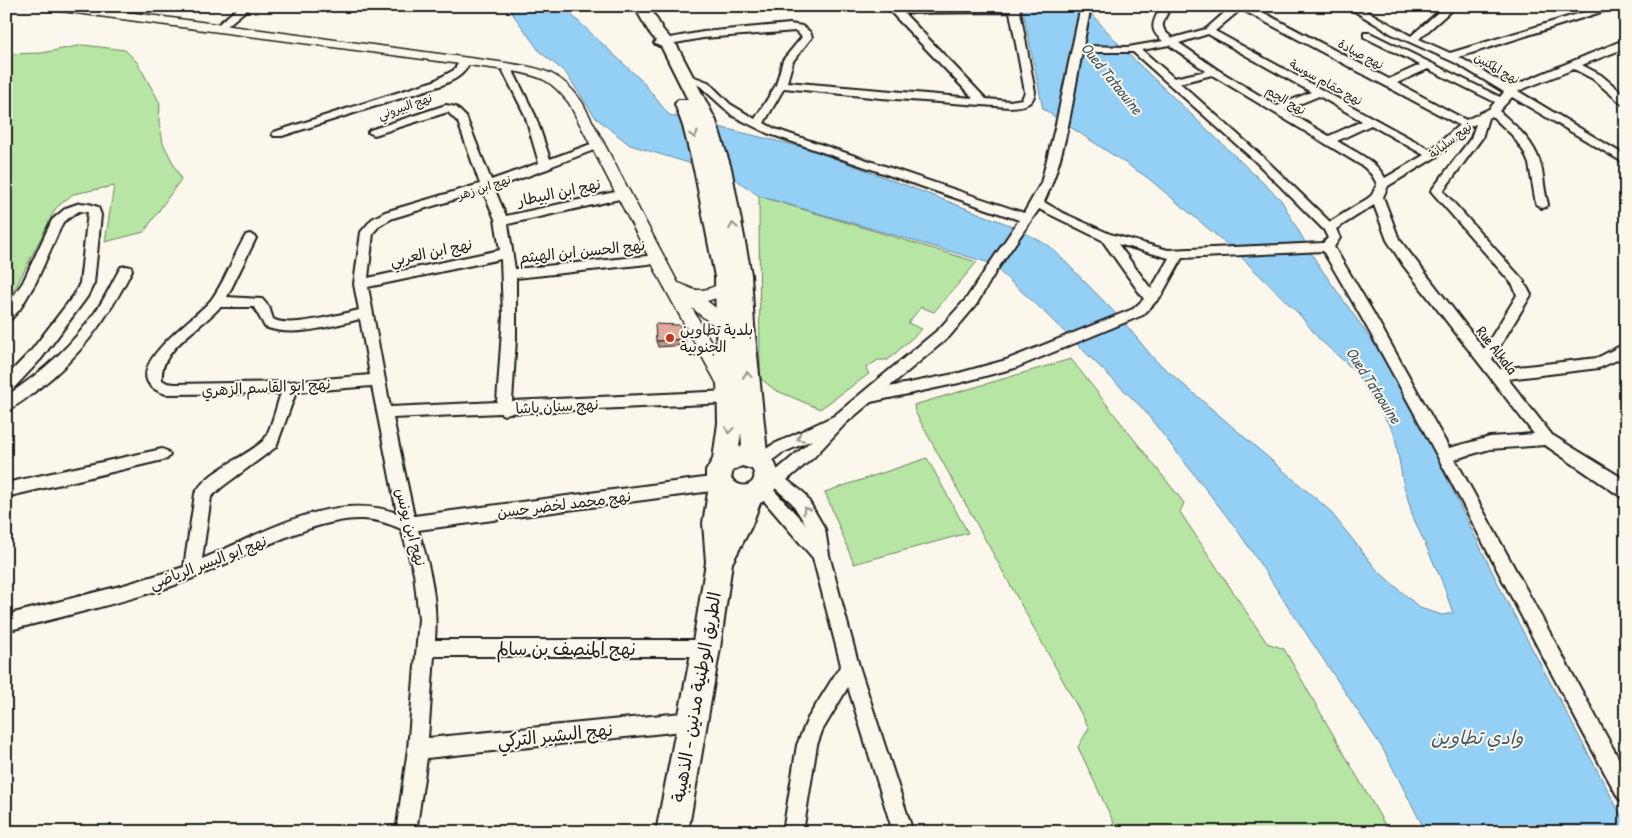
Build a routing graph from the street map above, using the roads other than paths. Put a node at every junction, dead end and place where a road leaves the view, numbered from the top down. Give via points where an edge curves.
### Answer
1 (54, 6) edge
2 (246, 6) edge
3 (641, 6) edge
4 (1166, 6) edge
5 (1238, 6) edge
6 (1243, 6) edge
7 (1351, 6) edge
8 (1451, 6) edge
9 (1615, 6) edge
10 (893, 8) edge
11 (1014, 8) edge
12 (1084, 10) edge
13 (219, 28) junction
14 (1209, 31) junction
15 (1367, 35) dead end
16 (660, 39) junction
17 (1413, 39) junction
18 (1171, 42) junction
19 (1626, 42) edge
20 (1077, 49) junction
21 (1132, 49) junction
22 (1456, 58) junction
23 (465, 61) junction
24 (1574, 65) junction
25 (506, 67) junction
26 (1433, 68) junction
27 (1214, 72) junction
28 (1170, 82) junction
29 (1390, 83) junction
30 (685, 84) junction
31 (781, 84) junction
32 (1512, 90) junction
33 (1318, 93) junction
34 (982, 101) junction
35 (1503, 102) junction
36 (1626, 102) edge
37 (1276, 110) junction
38 (1488, 114) junction
39 (1371, 120) junction
40 (1466, 124) junction
41 (757, 125) junction
42 (374, 132) dead end
43 (278, 134) dead end
44 (1328, 141) junction
45 (598, 145) junction
46 (1432, 155) junction
47 (1626, 161) edge
48 (546, 166) junction
49 (487, 186) junction
50 (1380, 190) junction
51 (624, 194) junction
52 (1037, 203) junction
53 (1542, 204) dead end
54 (502, 221) junction
55 (1023, 223) junction
56 (370, 227) joint
57 (1329, 228) junction
58 (1106, 237) junction
59 (250, 238) dead end
60 (1324, 248) junction
61 (507, 253) junction
62 (1178, 254) junction
63 (657, 259) junction
64 (126, 270) dead end
65 (510, 274) junction
66 (730, 280) junction
67 (669, 281) junction
68 (362, 284) junction
69 (687, 295) junction
70 (1151, 299) junction
71 (217, 302) junction
72 (367, 314) junction
73 (6, 316) edge
74 (735, 325) junction
75 (1626, 348) edge
76 (1484, 361) junction
77 (1497, 375) junction
78 (379, 380) junction
79 (6, 387) edge
80 (290, 388) junction
81 (729, 394) junction
82 (868, 397) junction
83 (6, 404) edge
84 (504, 409) junction
85 (384, 414) junction
86 (841, 419) junction
87 (1547, 439) junction
88 (162, 455) dead end
89 (1446, 455) junction
90 (762, 477) junction
91 (721, 478) junction
92 (1620, 481) edge
93 (6, 490) edge
94 (1626, 493) edge
95 (408, 524) junction
96 (719, 562) junction
97 (192, 571) junction
98 (6, 623) edge
99 (427, 648) junction
100 (706, 648) junction
101 (850, 666) junction
102 (692, 721) junction
103 (418, 749) junction
104 (1626, 792) edge
105 (406, 832) edge
106 (672, 832) edge
107 (793, 832) edge
108 (903, 832) edge

1 - 13 street
2 - 13 street
3 - 16 main road, الطريق الوطنية مدنين - الذهيبة
4 - 18 street via 1157,29
5 - 14 street
6 - 29 street, نهج صيادة
7 - 17 street, نهج المكنين
8 - 17 street
9 - 22 street
10 - 11 street
10 - 34 street
11 - 34 street via 1029,98 1025,102 1010,104
12 - 20 street
13 - 23 street
14 - 18 street
14 - 33 street, نهج حمّام سوسة
15 - 26 street
16 - 30 main road, الطريق الوطنية مدنين - الذهيبة
16 - 31 street via 799,28 807,37 788,60
17 - 22 street, نهج المكنين
18 - 21 street
18 - 27 street, نهج الجم
19 - 24 street
20 - 21 street
20 - 52 street via 1062,124 1046,183
21 - 28 street
22 - 26 street
22 - 32 street, نهج المكنين
23 - 25 street
23 - 43 street via 459,72 438,83
24 - 32 street
24 - 36 street via 1597,77
25 - 45 street via 543,75 563,86
25 - 48 street via 530,114
26 - 29 street
26 - 35 street
27 - 28 street
27 - 37 street, نهج الجم
28 - 57 street via 1259,159
29 - 40 street, نهج صيادة
30 - 41 street via 704,84 726,106
30 - 66 main road, الطريق الوطنية مدنين - الذهيبة via 692,126
31 - 34 street via 880,95
31 - 41 street
32 - 35 street, نهج سليانة
32 - 47 street, نهج المكنين
33 - 37 street
33 - 39 street, نهج حمّام سوسة
35 - 38 street, نهج سليانة
37 - 44 street, نهج الجم
38 - 40 street, نهج سليانة
38 - 53 street via 1516,132 1533,159
38 - 76 street via 1476,138 1437,191 1518,283 1524,295
39 - 44 street
39 - 46 street, نهج حمّام سوسة
40 - 46 street, نهج سليانة
41 - 55 street
42 - 49 street, نهج البيروني via 452,108 466,126
44 - 50 street, نهج الجم via 1377,173
45 - 48 street, نهج ابن زهر
45 - 51 street
46 - 50 street, نهج سليانة
48 - 49 street, نهج ابن زهر
49 - 54 street
49 - 56 street, نهج ابن زهر via 389,215
50 - 57 street, نهج سليانة
50 - 76 street, Rue Alkala via 1393,240
51 - 54 street, نهج ابن البيطار
51 - 63 street
52 - 55 street
52 - 58 street
54 - 61 street
55 - 82 street via 971,302 944,333
56 - 68 street, نهج ابن يونس via 364,245
57 - 60 street via 1334,238
58 - 62 street
58 - 70 street
59 - 71 street
60 - 62 street
60 - 89 street via 1365,309
61 - 65 street
61 - 68 street, نهج ابن العربي
62 - 70 street
63 - 65 street, نهج الحسن ابن الهيثم
63 - 67 street
64 - 83 street via 110,300 71,354
65 - 84 street via 510,349
66 - 69 street via 717,293 701,298
66 - 74 main road, الطريق الوطنية مدنين - الذهيبة
67 - 69 street
67 - 81 street
68 - 72 street, نهج ابن يونس
69 - 74 street
70 - 82 street via 1138,312 1125,318 1010,364
71 - 72 street via 257,302 265,310 272,326 303,326
71 - 80 street, نهج ابو القاسم الزهري via 165,349 158,359 155,383 161,388 175,390
72 - 78 street, نهج ابن يونس
73 - 79 street via 26,291 58,220 77,208 85,206 94,210 88,275 80,297 36,355
74 - 81 main road, الطريق الوطنية مدنين - الذهيبة
90 -> 74 main road, الطريق الوطنية مدنين - الذهيبة
75 - 77 street via 1598,363
76 - 77 street, Rue Alkala
77 - 87 street, Rue Alkala
78 - 80 street, نهج ابو القاسم الزهري
78 - 85 street, نهج ابن يونس
80 - 97 street via 271,443 203,494
81 - 84 street, نهج سنان باشا
81 -> 91 main road, الطريق الوطنية مدنين - الذهيبة via 730,422
82 - 86 street
84 - 85 street, نهج سنان باشا
85 - 95 street, نهج ابن يونس
86 - 90 street via 809,453
86 -> 90 street via 777,449
87 - 89 street via 1490,444
87 - 92 street, Rue Alkala
88 - 93 street
89 - 104 street via 1590,730
90 - 91 main road via 736,496 724,491
90 - 91 main road via 742,456 730,460
90 - 96 main road, الطريق الوطنية مدنين - الذهيبة
90 - 101 street via 779,505 821,556
91 - 95 street, نهج محمد لخضر حسن
91 - 96 main road, الطريق الوطنية مدنين - الذهيبة via 716,523
92 - 94 street, Rue Alkala
95 - 97 street, نهج ابو اليسر الرياضي via 379,513 348,512 293,528
95 - 99 street, نهج ابن يونس via 423,573 428,619
96 - 100 main road, الطريق الوطنية مدنين - الذهيبة
97 - 98 street, نهج ابو اليسر الرياضي
99 - 100 street, نهج المنصف بن سالم
99 - 103 street, نهج ابن يونس
100 - 102 main road, الطريق الوطنية مدنين - الذهيبة
101 - 107 street via 815,725 807,745
101 - 108 street
102 - 103 street, نهج البشير التركي
102 - 106 main road, الطريق الوطنية مدنين - الذهيبة
103 - 105 street, نهج ابن يونس

